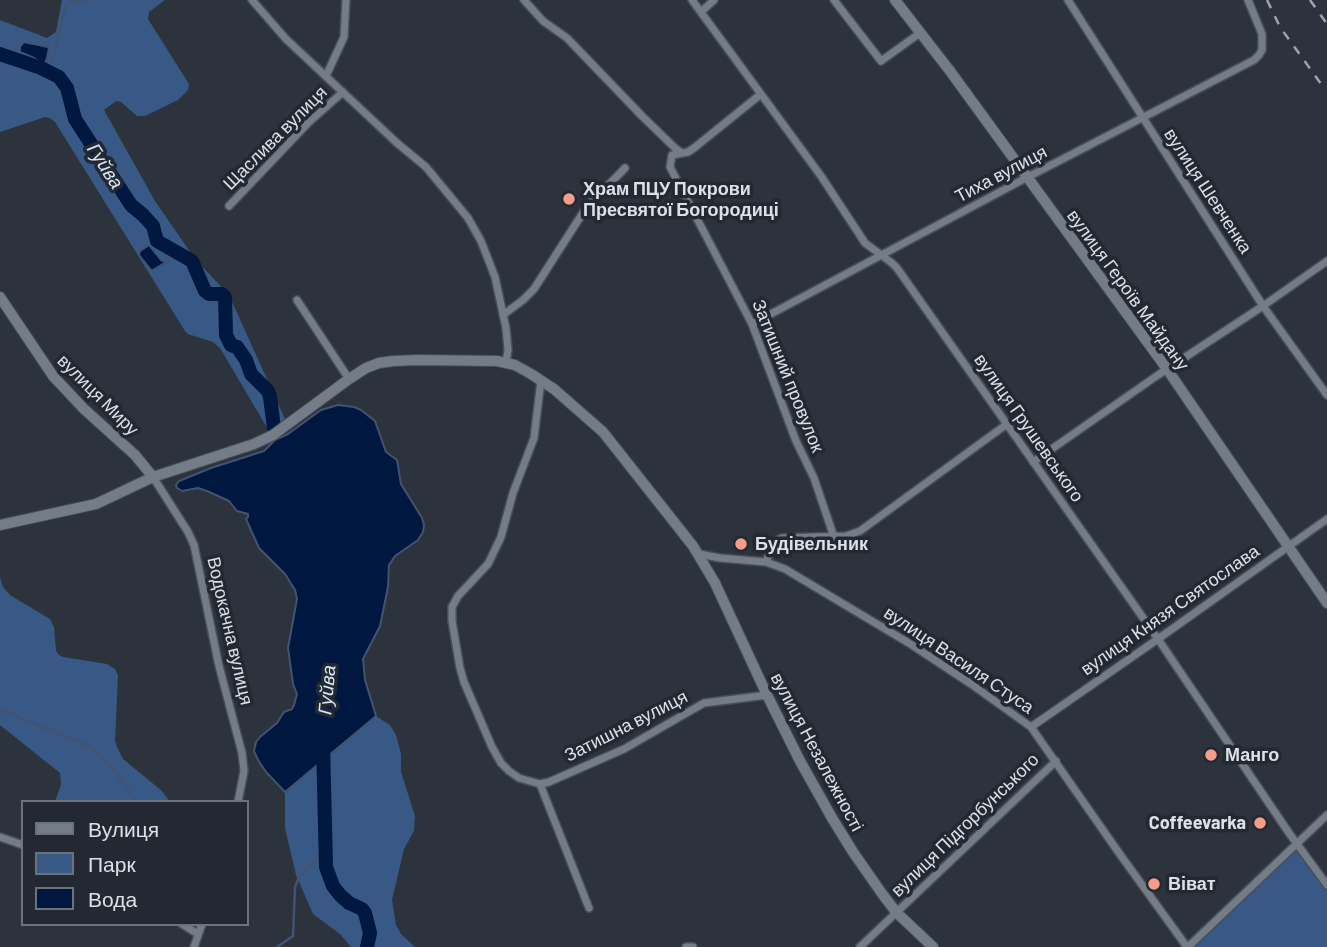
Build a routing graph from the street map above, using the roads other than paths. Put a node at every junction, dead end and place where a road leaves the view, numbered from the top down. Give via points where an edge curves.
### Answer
1 (252, 0) edge
2 (346, 0) edge
3 (524, 0) edge
4 (692, 0) edge
5 (714, 0) edge
6 (834, 0) edge
7 (895, 0) edge
8 (1068, 0) edge
9 (1248, 0) edge
10 (701, 12) junction
11 (920, 33) junction
12 (326, 76) junction
13 (343, 92) junction
14 (761, 94) junction
15 (1142, 118) junction
16 (682, 153) junction
17 (625, 168) dead end
18 (1027, 178) junction
19 (229, 206) dead end
20 (881, 255) junction
21 (1327, 261) edge
22 (0, 298) edge
23 (297, 300) dead end
24 (1264, 306) junction
25 (503, 315) junction
26 (752, 324) junction
27 (506, 363) junction
28 (1167, 369) junction
29 (349, 379) junction
30 (541, 380) junction
31 (1327, 395) edge
32 (1007, 424) junction
33 (1033, 462) junction
34 (153, 478) junction
35 (1327, 519) edge
36 (0, 525) edge
37 (834, 537) junction
38 (1287, 547) junction
39 (699, 554) junction
40 (766, 562) junction
41 (1327, 603) edge
42 (1158, 639) junction
43 (767, 695) junction
44 (1031, 727) junction
45 (1056, 761) junction
46 (540, 784) junction
47 (238, 800) edge
48 (1327, 815) edge
49 (0, 837) edge
50 (1297, 843) junction
51 (21, 844) edge
52 (1327, 885) edge
53 (589, 908) dead end
54 (896, 912) junction
55 (185, 926) edge
56 (201, 926) edge
57 (198, 934) junction
58 (194, 947) edge
59 (685, 947) edge
60 (692, 947) edge
61 (860, 947) edge
62 (933, 947) edge
63 (1188, 947) edge

1 - 12 street, Щаслива вулиця
2 - 12 street, Щаслива вулиця via 344,37
3 - 16 street
4 - 10 street, вулиця Грушевського
5 - 10 street
6 - 11 street via 881,61
7 - 11 street, вулиця Героїв Майдану
8 - 15 street, вулиця Шевченка
9 - 15 street, Тиха вулиця via 1262,34 1259,55
10 - 14 street, вулиця Грушевського
11 - 18 street, вулиця Героїв Майдану
12 - 13 street, Щаслива вулиця
13 - 19 street, Щаслива вулиця
13 - 25 street, Щаслива вулиця via 426,167 468,218 495,277
14 - 16 street
14 - 20 street, вулиця Грушевського via 865,243
15 - 18 street, Тиха вулиця
15 - 24 street, вулиця Шевченка
16 - 26 street, Затишний провулок via 672,155 670,167
17 - 25 street via 586,208 534,289
18 - 20 street, Тиха вулиця
18 - 28 street, вулиця Героїв Майдану
20 - 26 street, Тиха вулиця
20 - 32 street, вулиця Грушевського via 897,268
21 - 24 street
22 - 34 street, вулиця Миру via 57,382 138,457
23 - 29 street
24 - 28 street
24 - 31 street, вулиця Шевченка
25 - 27 street, Щаслива вулиця
26 - 37 street, Затишний провулок
27 - 29 street via 393,361
27 - 30 street, вулиця Незалежності
28 - 33 street
28 - 38 street, вулиця Героїв Майдану
29 - 34 street via 264,440
30 - 39 street, вулиця Незалежності via 603,432
30 - 46 street via 534,438 501,537 488,564 454,601 451,615 460,668 492,747 509,771
32 - 33 street, вулиця Грушевського
32 - 37 street via 860,531
33 - 42 street, вулиця Грушевського
34 - 36 street via 96,504
34 - 47 street, Водокачна вулиця via 194,545 243,753
35 - 38 street, вулиця Князя Святослава
37 - 40 street via 782,538 772,546
38 - 41 street, вулиця Героїв Майдану
38 - 42 street, вулиця Князя Святослава
39 - 40 street, вулиця Василя Стуса
39 - 43 street, вулиця Незалежності
40 - 44 street, вулиця Василя Стуса via 803,579 912,645
42 - 44 street, вулиця Князя Святослава
42 - 50 street, вулиця Грушевського
43 - 46 street, Затишна вулиця via 695,707 624,749
43 - 54 street, вулиця Незалежності via 832,818
44 - 45 street, вулиця Василя Стуса
45 - 54 street, вулиця Підгорбунського
45 - 63 street, вулиця Василя Стуса
46 - 53 street
48 - 50 street
49 - 51 street
50 - 52 street, вулиця Грушевського
50 - 63 street
54 - 61 street, вулиця Підгорбунського
54 - 62 street, вулиця Незалежності
55 - 57 street
56 - 57 street
57 - 58 street
59 - 60 street

